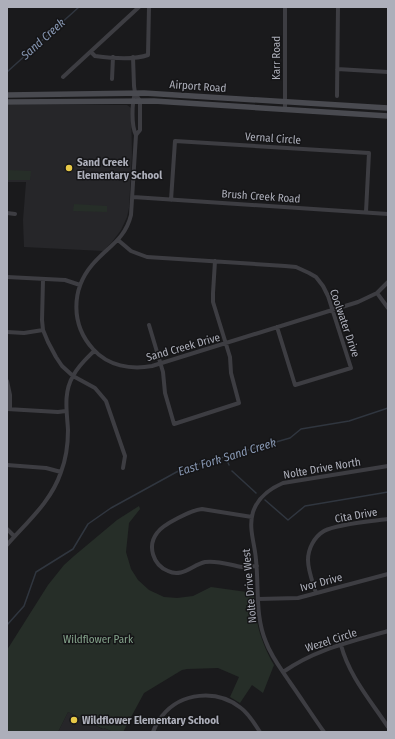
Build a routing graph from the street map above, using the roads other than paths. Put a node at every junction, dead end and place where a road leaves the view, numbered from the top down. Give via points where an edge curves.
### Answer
1 (139, 7) edge
2 (149, 7) edge
3 (285, 7) edge
4 (338, 7) edge
5 (91, 52) junction
6 (113, 57) junction
7 (133, 57) junction
8 (338, 69) junction
9 (388, 72) edge
10 (63, 77) dead end
11 (112, 79) dead end
12 (135, 93) junction
13 (9, 95) edge
14 (337, 96) dead end
15 (133, 101) junction
16 (140, 101) junction
17 (9, 102) edge
18 (286, 102) junction
19 (388, 108) edge
20 (286, 109) junction
21 (388, 116) edge
22 (136, 135) junction
23 (133, 197) junction
24 (171, 200) junction
25 (366, 212) junction
26 (7, 214) edge
27 (14, 214) dead end
28 (388, 214) edge
29 (118, 240) junction
30 (215, 261) junction
31 (320, 274) dead end
32 (7, 277) edge
33 (316, 277) junction
34 (43, 280) junction
35 (388, 282) edge
36 (80, 285) junction
37 (377, 293) junction
38 (388, 308) edge
39 (332, 311) junction
40 (148, 325) dead end
41 (277, 328) junction
42 (43, 330) junction
43 (7, 332) edge
44 (226, 344) junction
45 (94, 351) junction
46 (161, 364) junction
47 (73, 376) junction
48 (7, 381) edge
49 (8, 409) edge
50 (66, 411) junction
51 (7, 465) edge
52 (388, 466) edge
53 (123, 468) dead end
54 (61, 472) junction
55 (252, 517) junction
56 (388, 519) edge
57 (7, 529) edge
58 (14, 536) junction
59 (7, 545) edge
60 (257, 566) junction
61 (388, 574) edge
62 (316, 593) junction
63 (258, 599) junction
64 (388, 631) edge
65 (341, 645) junction
66 (283, 672) junction
67 (388, 726) edge
68 (153, 732) edge
69 (260, 732) edge
70 (324, 732) edge

1 - 5 street
2 - 7 street via 148,56
3 - 18 street, Karr Road
4 - 8 street
5 - 6 street via 95,56
5 - 10 street
6 - 7 street
6 - 11 street
7 - 12 street
8 - 9 street
8 - 14 street
12 - 13 main road, Airport Road
12 - 15 street, Sand Creek Drive
12 - 16 street
12 - 18 main road, Airport Road
15 - 16 main road, Airport Road
15 - 17 main road, Airport Road
15 - 22 street, Sand Creek Drive via 133,129
16 - 20 main road, Airport Road
16 - 22 street, Sand Creek Drive via 140,130
18 - 19 main road, Airport Road
18 - 20 street, Karr Road
20 - 21 main road, Airport Road
22 - 23 street, Sand Creek Drive
23 - 24 street, Brush Creek Road
23 - 29 street, Sand Creek Drive via 129,222
24 - 25 street, Brush Creek Road
24 - 25 street, Vernal Circle via 175,141 369,153
25 - 28 street, Brush Creek Road
26 - 27 street
29 - 30 street via 142,256
29 - 36 street, Sand Creek Drive via 92,265
30 - 33 street via 291,266
30 - 44 street via 213,298
31 - 33 street
32 - 34 street
33 - 39 street, Coolwater Drive via 326,291
34 - 36 street via 65,280
34 - 42 street
35 - 37 street, Sand Creek Drive
36 - 45 street, Sand Creek Drive via 76,304 77,320
37 - 38 street
37 - 39 street, Sand Creek Drive
39 - 41 street, Sand Creek Drive
39 - 41 street, Coolwater Drive via 351,368 295,385
40 - 46 street
41 - 44 street, Sand Creek Drive
42 - 43 street
42 - 47 street via 56,358
44 - 46 street, Sand Creek Drive
44 - 46 street via 230,357 230,373 239,403 174,424 165,393
45 - 46 street, Sand Creek Drive via 106,360 125,367 145,368
45 - 47 street
47 - 50 street via 68,389
47 - 53 street via 95,388 106,401 125,456
48 - 49 street via 10,395
49 - 50 street
50 - 54 street via 67,440
51 - 54 street via 46,468
52 - 55 street, Nolte Drive North via 283,483 262,496
54 - 58 street via 44,504
55 - 60 street, Nolte Drive West
55 - 60 street via 197,510 159,530 153,542 152,552 155,561 161,567 175,573 207,562
56 - 62 street, Cita Drive via 334,528 316,538 308,560
57 - 58 street
58 - 59 street
60 - 63 street, Nolte Drive West
61 - 62 street, Ivor Drive
62 - 63 street, Ivor Drive via 294,599
63 - 66 street, Nolte Drive West via 263,634
64 - 65 street, Wezel Circle
65 - 66 street, Wezel Circle via 317,652
65 - 67 street via 349,668
66 - 70 street, Nolte Drive West
68 - 69 street via 162,716 173,706 190,698 209,695 227,700 240,708

